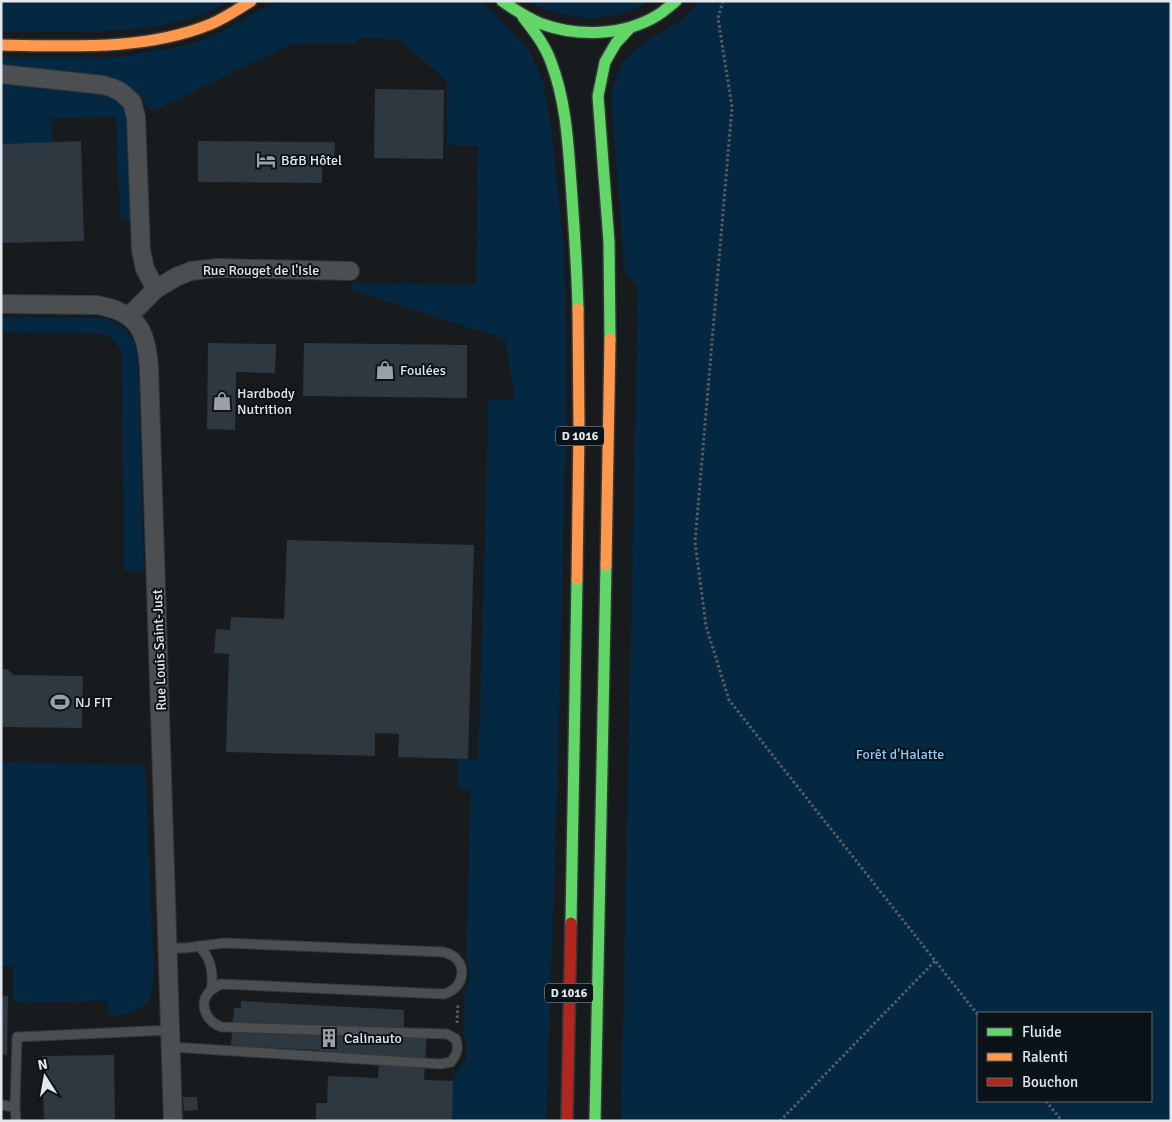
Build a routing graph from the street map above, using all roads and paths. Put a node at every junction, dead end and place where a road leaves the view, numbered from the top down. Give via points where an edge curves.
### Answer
1 (251, 1) edge
2 (502, 1) edge
3 (676, 1) edge
4 (723, 1) edge
5 (523, 16) junction
6 (630, 28) junction
7 (1, 45) edge
8 (1, 74) edge
9 (350, 271) dead end
10 (156, 289) junction
11 (1, 304) edge
12 (129, 316) junction
13 (198, 946) junction
14 (168, 948) junction
15 (935, 961) junction
16 (458, 986) junction
17 (211, 990) junction
18 (977, 1014) edge
19 (171, 1038) junction
20 (456, 1039) junction
21 (1047, 1102) edge
22 (1, 1104) edge
23 (15, 1107) junction
24 (16, 1121) edge
25 (173, 1121) edge
26 (567, 1121) edge
27 (595, 1121) edge
28 (780, 1121) edge
29 (1062, 1121) edge

1 - 7 main road via 206,26 146,40 101,45
2 - 5 main road
3 - 6 main road via 656,18
4 - 15 path via 718,18 732,108 695,542 706,626 729,700
5 - 6 main road via 537,24 568,30 603,32
5 - 26 main road, D 1016 via 547,50 560,95 578,276 579,464
6 - 27 main road, D 1016 via 605,62 598,96 611,312
8 - 10 street via 103,85 122,92 132,102 136,117 141,250 145,268
9 - 10 street, Rue Rouget de l'Isle via 204,269 176,277
10 - 12 street, Rue Rouget de l'Isle
11 - 12 street via 97,305
12 - 14 street, Rue Louis Saint-Just via 142,332 149,353
13 - 14 lane
13 - 16 lane via 224,943 443,952 458,960 462,979
13 - 17 lane via 208,956 213,979
14 - 19 street, Rue Louis Saint-Just
15 - 18 path
15 - 28 path
16 - 17 lane via 444,994 222,984
16 - 20 path
17 - 20 lane via 205,999 205,1010 209,1020 222,1027 447,1034
19 - 20 lane via 440,1064 451,1062 456,1055 459,1047
19 - 23 lane via 17,1037
19 - 25 street, Rue Louis Saint-Just
21 - 29 path
22 - 23 lane
23 - 24 lane

